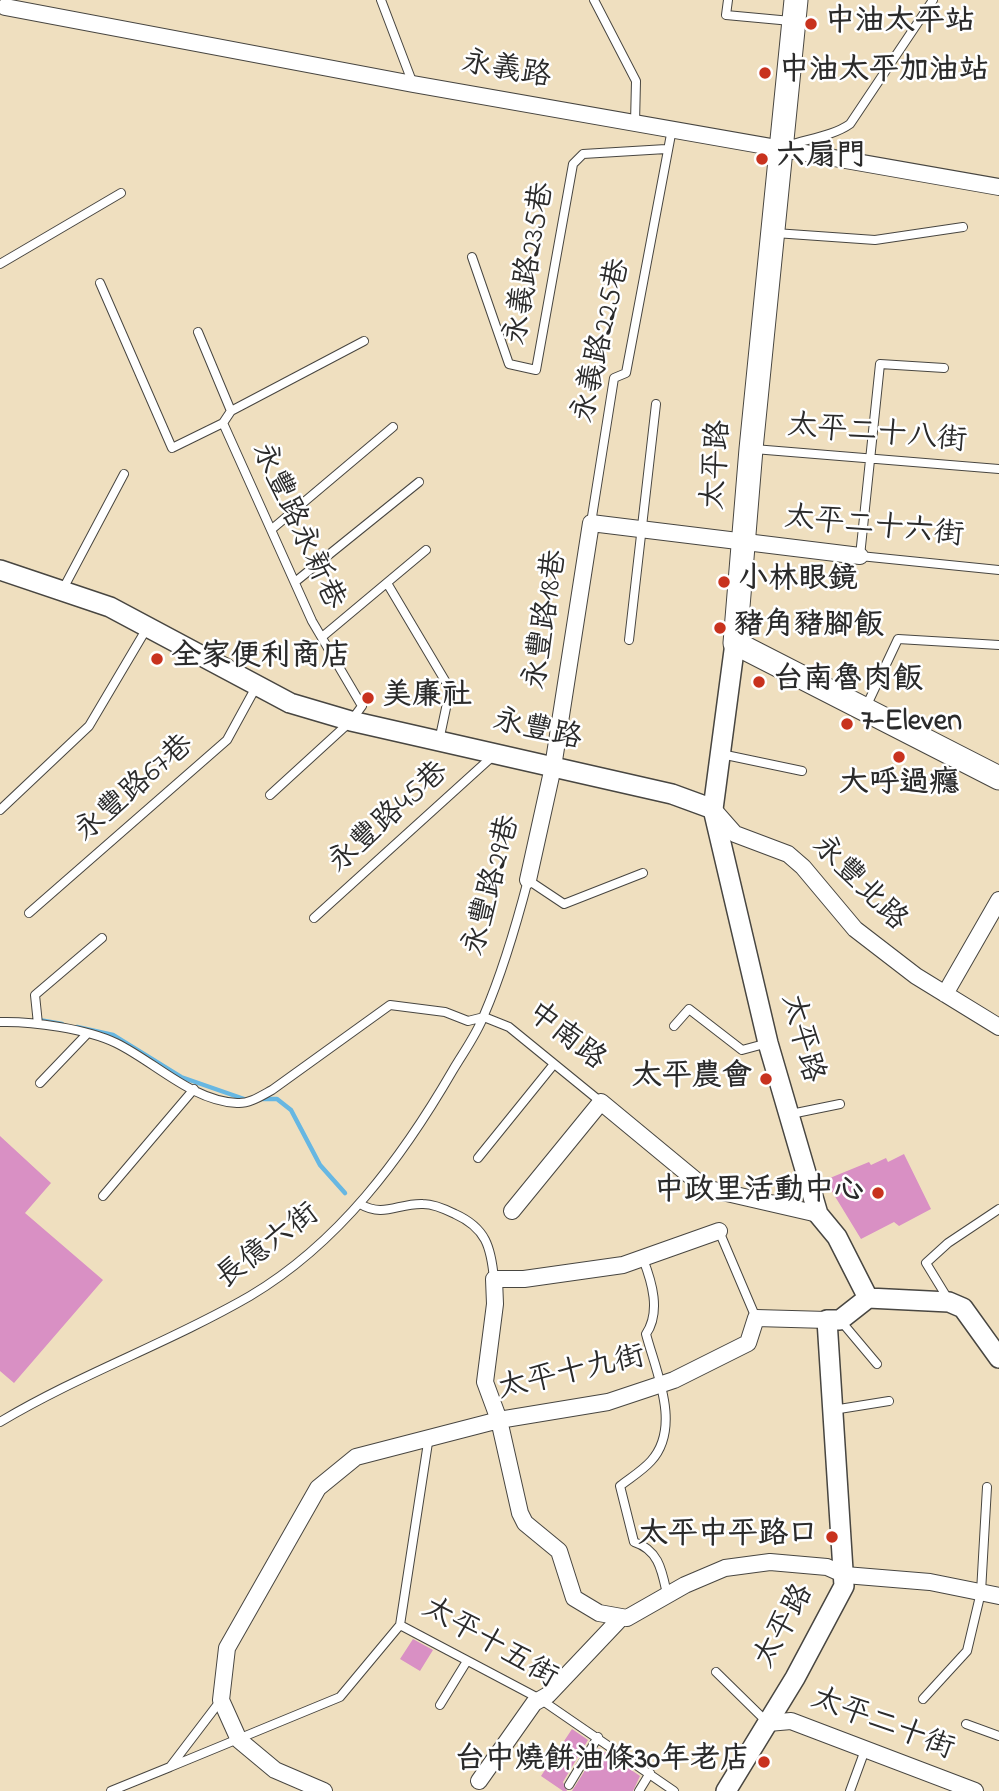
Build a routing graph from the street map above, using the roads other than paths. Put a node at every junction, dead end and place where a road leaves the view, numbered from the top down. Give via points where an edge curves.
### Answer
1 (381, 0) edge
2 (594, 0) edge
3 (728, 0) edge
4 (933, 0) edge
5 (4, 8) edge
6 (795, 10) edge
7 (413, 84) junction
8 (635, 123) junction
9 (672, 129) junction
10 (666, 149) junction
11 (781, 149) junction
12 (999, 187) edge
13 (121, 193) dead end
14 (963, 227) dead end
15 (772, 232) junction
16 (472, 257) dead end
17 (0, 264) edge
18 (100, 283) dead end
19 (198, 332) dead end
20 (364, 341) dead end
21 (944, 368) dead end
22 (656, 404) dead end
23 (231, 411) junction
24 (223, 424) junction
25 (393, 427) dead end
26 (751, 449) junction
27 (869, 458) junction
28 (999, 469) edge
29 (124, 474) dead end
30 (419, 482) dead end
31 (591, 523) junction
32 (642, 528) junction
33 (272, 530) junction
34 (744, 544) junction
35 (426, 550) dead end
36 (860, 556) junction
37 (0, 570) edge
38 (999, 570) edge
39 (295, 582) junction
40 (387, 583) junction
41 (63, 589) junction
42 (147, 628) junction
43 (322, 637) junction
44 (629, 640) dead end
45 (735, 643) junction
46 (999, 645) edge
47 (256, 687) junction
48 (864, 711) junction
49 (351, 721) junction
50 (439, 741) junction
51 (496, 753) junction
52 (721, 754) junction
53 (553, 767) junction
54 (802, 771) dead end
55 (999, 778) edge
56 (270, 795) dead end
57 (713, 809) junction
58 (0, 810) edge
59 (643, 873) dead end
60 (528, 880) junction
61 (997, 908) edge
62 (29, 913) dead end
63 (314, 918) dead end
64 (102, 938) dead end
65 (945, 994) junction
66 (484, 1017) junction
67 (0, 1022) edge
68 (38, 1024) junction
69 (674, 1026) dead end
70 (999, 1027) edge
71 (86, 1035) junction
72 (768, 1044) junction
73 (554, 1064) junction
74 (40, 1083) dead end
75 (194, 1089) junction
76 (601, 1102) junction
77 (840, 1104) dead end
78 (788, 1115) junction
79 (478, 1158) dead end
80 (103, 1196) dead end
81 (360, 1204) junction
82 (999, 1209) edge
83 (512, 1211) dead end
84 (818, 1214) junction
85 (719, 1231) joint
86 (643, 1259) junction
87 (494, 1279) junction
88 (868, 1298) junction
89 (949, 1302) junction
90 (756, 1318) junction
91 (834, 1320) junction
92 (999, 1358) edge
93 (877, 1364) dead end
94 (660, 1385) junction
95 (889, 1401) dead end
96 (833, 1410) junction
97 (499, 1420) junction
98 (0, 1422) edge
99 (429, 1436) junction
100 (987, 1487) dead end
101 (845, 1575) junction
102 (981, 1592) junction
103 (667, 1594) junction
104 (999, 1596) edge
105 (620, 1619) junction
106 (400, 1625) junction
107 (467, 1661) junction
108 (716, 1672) dead end
109 (540, 1699) junction
110 (923, 1699) dead end
111 (221, 1700) junction
112 (440, 1705) dead end
113 (768, 1723) junction
114 (966, 1724) dead end
115 (999, 1736) edge
116 (598, 1737) junction
117 (239, 1740) junction
118 (865, 1750) junction
119 (170, 1768) junction
120 (650, 1773) junction
121 (479, 1781) dead end
122 (569, 1785) dead end
123 (952, 1787) edge
124 (111, 1791) edge
125 (324, 1791) edge
126 (639, 1791) edge
127 (674, 1791) edge
128 (726, 1791) edge
129 (850, 1791) edge
130 (975, 1791) edge

1 - 7 lane
2 - 8 lane via 636,81
3 - 6 lane via 726,15
4 - 11 lane via 850,124
5 - 7 street, 永義路
6 - 11 main road, 太平路
7 - 8 street, 永義路
8 - 9 street, 永義路
9 - 10 lane, 永義路225巷
9 - 11 street, 永義路
10 - 16 lane, 永義路235巷 via 583,155 573,164 536,370 509,364
10 - 31 lane, 永義路225巷 via 626,373 614,378
11 - 12 street, 永義路
11 - 15 main road, 太平路
13 - 17 lane
14 - 15 lane via 875,240
15 - 26 main road, 太平路
18 - 24 lane, 永豐路永新巷 via 172,448
19 - 23 lane, 永豐路永新巷
20 - 23 lane
21 - 27 lane via 880,364
22 - 32 lane
23 - 24 lane, 永豐路永新巷
24 - 33 lane, 永豐路永新巷
25 - 33 lane
26 - 27 lane, 太平二十八街
26 - 34 main road, 太平路
27 - 28 lane, 太平二十八街
27 - 36 lane
29 - 41 lane
30 - 39 lane
31 - 32 street, 太平二十六街
31 - 53 street, 永豐路18巷
32 - 34 street, 太平二十六街
32 - 44 lane
33 - 39 lane, 永豐路永新巷
34 - 36 street, 太平二十六街
34 - 45 main road, 太平路
35 - 40 lane
36 - 38 lane, 太平二十六街
37 - 41 street, 永豐路
39 - 43 lane, 永豐路永新巷
40 - 43 lane
40 - 50 lane via 450,689
41 - 42 street, 永豐路
42 - 47 street, 永豐路
42 - 58 lane via 89,726
43 - 49 lane, 永豐路永新巷 via 362,706
45 - 48 main road
45 - 52 street, 太平路
46 - 48 lane via 898,639
47 - 49 street, 永豐路 via 290,703
47 - 62 lane, 永豐路67巷 via 227,740
48 - 55 main road
49 - 50 street, 永豐路
49 - 56 lane
50 - 51 street, 永豐路
51 - 53 street, 永豐路
51 - 63 lane, 永豐路45巷
52 - 54 lane
52 - 57 street, 太平路
53 - 57 street, 永豐路 via 672,794
53 - 60 street, 永豐路29巷
57 - 65 street, 永豐北路 via 735,834 788,854 855,929
57 - 72 street, 太平路
59 - 60 lane via 564,904
60 - 66 lane, 永豐路29巷 via 511,946
61 - 65 street
64 - 68 lane via 35,995
65 - 70 street, 永豐北路
66 - 73 lane, 中南路 via 509,1027
66 - 75 lane, 中南路 via 468,1021 445,1012 390,1005 257,1099 237,1103
66 - 81 lane, 長億六街 via 420,1124
67 - 68 lane, 中南路
68 - 71 lane, 中南路
69 - 72 lane via 690,1009 742,1050
71 - 74 lane
71 - 75 lane, 中南路 via 115,1042
72 - 78 street, 太平路
73 - 76 lane, 中南路
73 - 79 lane
75 - 80 lane
76 - 83 street
76 - 84 street, 中南路 via 705,1188
77 - 78 lane
78 - 84 street, 太平路
81 - 87 lane via 374,1212 423,1204 472,1222 491,1249
81 - 98 lane, 長億六街 via 306,1254 253,1294
82 - 89 lane via 926,1263
84 - 88 street, 太平路 via 836,1237
85 - 86 street
85 - 90 lane
86 - 87 street via 524,1279
86 - 94 lane via 652,1282 655,1321 646,1334
87 - 97 street via 485,1382
88 - 89 street
88 - 91 street
89 - 92 street via 963,1308
90 - 91 street
90 - 94 street, 太平十九街 via 748,1343
91 - 93 lane
91 - 96 street, 太平路
94 - 97 street, 太平十九街 via 607,1402
94 - 103 lane via 667,1419 662,1442 652,1460 621,1486 634,1542 649,1547 658,1560
95 - 96 lane
96 - 101 street, 太平路
97 - 99 street, 太平十九街
97 - 105 street via 526,1523 559,1551 574,1598
99 - 106 lane, 太平十五街
99 - 111 street, 太平十九街 via 356,1457 318,1488 227,1648
100 - 102 lane
101 - 102 street via 930,1582
101 - 103 street via 827,1567 743,1564
101 - 113 street, 太平路 via 836,1605
102 - 104 street
102 - 110 lane via 967,1651
103 - 105 street
105 - 109 street
106 - 107 lane, 太平十五街
106 - 117 lane via 340,1697
107 - 109 lane, 太平十五街
107 - 112 lane
108 - 113 lane
109 - 116 lane, 太平十五街
109 - 121 street
111 - 117 street
111 - 119 lane
113 - 118 street, 太平二十街 via 791,1721
113 - 128 street, 太平路
114 - 115 lane
116 - 120 lane, 太平十五街
116 - 122 lane
117 - 119 lane
117 - 125 street via 275,1770
118 - 123 street, 太平二十街
118 - 129 lane
119 - 124 lane
120 - 126 lane
120 - 127 lane, 太平十五街
123 - 130 street, 太平二十街

